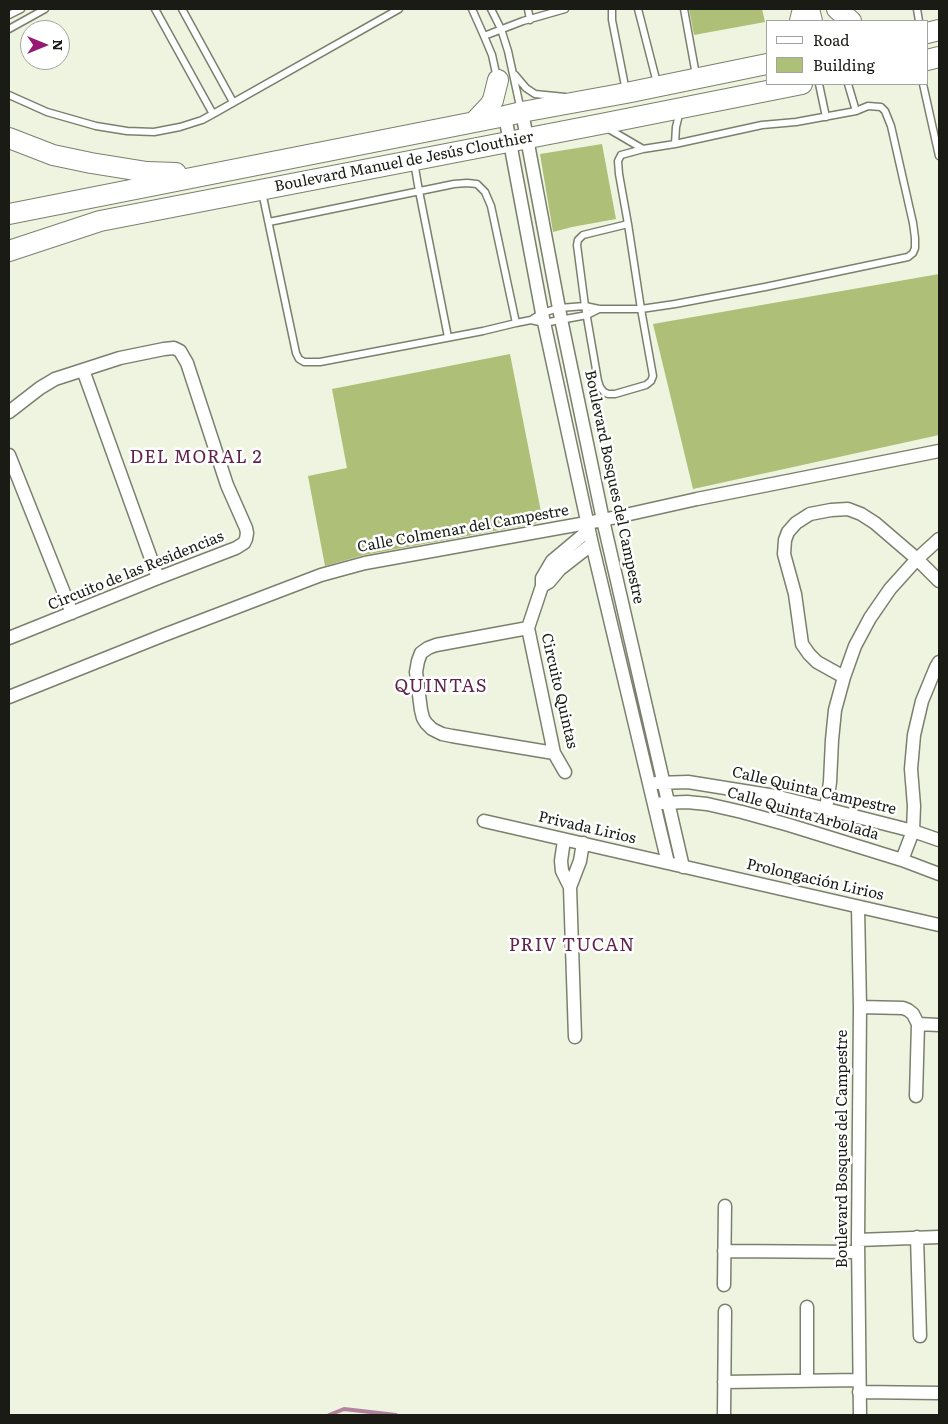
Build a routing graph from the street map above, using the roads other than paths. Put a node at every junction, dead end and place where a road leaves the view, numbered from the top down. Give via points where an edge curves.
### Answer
1 (21, 9) edge
2 (46, 9) edge
3 (156, 9) edge
4 (182, 9) edge
5 (399, 9) edge
6 (472, 9) edge
7 (491, 9) edge
8 (528, 9) edge
9 (565, 9) edge
10 (612, 9) edge
11 (638, 9) edge
12 (684, 9) edge
13 (837, 9) edge
14 (9, 15) edge
15 (530, 20) junction
16 (850, 20) edge
17 (9, 29) edge
18 (501, 29) junction
19 (484, 36) junction
20 (766, 64) edge
21 (697, 79) junction
22 (797, 85) edge
23 (819, 85) edge
24 (848, 85) edge
25 (924, 85) edge
26 (658, 86) junction
27 (626, 93) junction
28 (9, 95) edge
29 (507, 97) junction
30 (588, 100) junction
31 (232, 102) junction
32 (680, 109) junction
33 (856, 111) junction
34 (213, 114) junction
35 (826, 117) junction
36 (474, 122) junction
37 (601, 124) junction
38 (9, 138) edge
39 (518, 140) junction
40 (675, 144) junction
41 (643, 149) junction
42 (939, 156) edge
43 (414, 161) junction
44 (208, 175) junction
45 (262, 190) junction
46 (419, 191) junction
47 (9, 214) edge
48 (268, 222) junction
49 (628, 224) junction
50 (9, 251) edge
51 (585, 306) junction
52 (641, 309) junction
53 (599, 310) junction
54 (560, 314) junction
55 (587, 315) junction
56 (539, 319) junction
57 (516, 323) junction
58 (448, 337) junction
59 (83, 370) junction
60 (9, 412) edge
61 (939, 450) edge
62 (9, 455) edge
63 (603, 520) junction
64 (589, 526) junction
65 (939, 539) edge
66 (592, 544) junction
67 (917, 559) junction
68 (158, 578) junction
69 (939, 581) edge
70 (542, 586) junction
71 (72, 613) junction
72 (528, 628) junction
73 (9, 638) edge
74 (939, 662) edge
75 (844, 677) junction
76 (9, 697) edge
77 (554, 753) junction
78 (565, 772) dead end
79 (664, 782) junction
80 (649, 783) junction
81 (668, 802) junction
82 (654, 803) junction
83 (826, 809) junction
84 (484, 821) dead end
85 (913, 831) junction
86 (564, 840) junction
87 (939, 840) edge
88 (583, 843) junction
89 (902, 860) junction
90 (668, 863) junction
91 (683, 867) junction
92 (939, 874) edge
93 (570, 887) junction
94 (858, 907) junction
95 (939, 925) edge
96 (860, 1008) junction
97 (918, 1024) junction
98 (939, 1025) edge
99 (575, 1037) dead end
100 (916, 1096) dead end
101 (725, 1206) dead end
102 (917, 1237) junction
103 (939, 1237) edge
104 (858, 1246) junction
105 (724, 1252) junction
106 (724, 1285) dead end
107 (807, 1307) dead end
108 (725, 1311) dead end
109 (920, 1336) dead end
110 (807, 1381) junction
111 (724, 1382) junction
112 (859, 1386) junction
113 (939, 1393) edge
114 (724, 1415) edge
115 (860, 1415) edge

1 - 14 lane
2 - 17 lane
3 - 34 lane
4 - 31 lane
5 - 31 lane
6 - 19 lane
7 - 18 lane
8 - 15 lane
9 - 15 lane
10 - 27 lane
11 - 26 lane
12 - 21 lane
13 - 16 main road
15 - 18 lane
18 - 19 lane
18 - 29 lane via 508,51
19 - 29 lane
20 - 21 main road, Boulevard Manuel de Jesús Clouthier
21 - 26 main road, Boulevard Manuel de Jesús Clouthier
22 - 32 main road, Boulevard Manuel de Jesús Clouthier
23 - 35 lane
24 - 33 lane
25 - 42 lane
26 - 27 main road, Boulevard Manuel de Jesús Clouthier
27 - 30 main road, Boulevard Manuel de Jesús Clouthier
28 - 34 lane via 47,112 118,130 154,132 180,127
29 - 30 main road, Boulevard Manuel de Jesús Clouthier
29 - 30 lane via 520,82 535,94
29 - 36 main road, Boulevard Manuel de Jesús Clouthier
29 - 36 main road via 493,100
29 - 39 street, Boulevard Bosques del Campestre
29 - 39 street, Boulevard Bosques del Campestre
31 - 34 lane
32 - 37 main road, Boulevard Manuel de Jesús Clouthier
32 - 40 lane
33 - 35 lane
33 - 52 lane via 868,106 881,107 888,118 913,224 913,253 890,262
35 - 40 lane via 762,125
36 - 44 main road, Boulevard Manuel de Jesús Clouthier
37 - 39 main road, Boulevard Manuel de Jesús Clouthier
37 - 41 lane
38 - 44 main road via 54,155 91,163 147,172
39 - 43 main road, Boulevard Manuel de Jesús Clouthier
39 - 54 street, Boulevard Bosques del Campestre
39 - 56 street, Boulevard Bosques del Campestre
40 - 41 lane
41 - 49 lane via 619,157
43 - 45 main road, Boulevard Manuel de Jesús Clouthier
43 - 46 lane
44 - 47 main road, Boulevard Manuel de Jesús Clouthier
45 - 48 lane
45 - 50 main road, Boulevard Manuel de Jesús Clouthier via 100,221
46 - 48 lane
46 - 57 lane via 468,182 477,184 485,192 491,206
46 - 58 lane
48 - 58 lane via 296,353 304,362 320,362
49 - 51 lane via 583,235 578,240
49 - 52 lane
51 - 53 lane
51 - 54 lane
51 - 55 lane
52 - 53 lane
52 - 55 lane via 653,376 646,385 615,394 604,392 600,387
53 - 55 lane
54 - 55 lane
54 - 56 lane
54 - 56 lane
54 - 63 street, Boulevard Bosques del Campestre
56 - 57 lane
56 - 64 street, Boulevard Bosques del Campestre
57 - 58 lane
59 - 60 street, Circuito de las Residencias via 55,379
59 - 68 street
59 - 68 street, Circuito de las Residencias via 120,358 174,348 180,350 187,363 227,485 246,528 246,539 236,548
61 - 63 street, Calle Colmenar del Campestre
62 - 71 street
63 - 64 street, Calle Colmenar del Campestre
63 - 79 street, Boulevard Bosques del Campestre
64 - 66 street, Boulevard Bosques del Campestre
64 - 70 street, Circuito Quintas via 552,561 542,578
64 - 76 street, Calle Colmenar del Campestre via 365,563 321,575
65 - 67 street
66 - 70 street, Circuito Quintas
66 - 80 street, Boulevard Bosques del Campestre
67 - 69 street
67 - 75 street via 870,618
67 - 75 street via 875,523 848,509 810,514 788,532 784,554 795,594 802,644 817,662
68 - 71 street, Circuito de las Residencias
70 - 72 street, Circuito Quintas
71 - 73 street, Circuito de las Residencias
72 - 77 street, Circuito Quintas
72 - 77 street via 436,645 421,653 416,672 421,710 426,723 442,734
74 - 85 street via 922,701 914,735 911,769
75 - 83 street via 836,710
77 - 78 street, Circuito Quintas
79 - 80 street, Calle Quinta Campestre
79 - 81 street, Boulevard Bosques del Campestre
79 - 83 street, Calle Quinta Campestre via 688,782 775,796
80 - 82 street, Boulevard Bosques del Campestre
81 - 82 street, Calle Quinta Arbolada
81 - 89 street, Calle Quinta Arbolada via 707,804 742,812
81 - 91 street, Boulevard Bosques del Campestre
82 - 90 street, Boulevard Bosques del Campestre
83 - 85 street, Calle Quinta Campestre
84 - 86 street, Privada Lirios
85 - 87 street, Calle Quinta Campestre
85 - 89 street
86 - 88 street, Privada Lirios
86 - 93 street via 562,871
88 - 90 street, Privada Lirios
88 - 93 street
89 - 92 street, Calle Quinta Arbolada
90 - 91 street, Privada Lirios
91 - 94 street, Prolongación Lirios
93 - 99 street
94 - 95 street, Prolongación Lirios
94 - 96 street, Boulevard Bosques del Campestre
96 - 97 street via 903,1008 913,1014
96 - 104 street, Boulevard Bosques del Campestre
97 - 98 street
97 - 100 street
101 - 105 street
102 - 103 street
102 - 104 street
102 - 109 street
104 - 105 street
104 - 112 street, Boulevard Bosques del Campestre
105 - 106 street
107 - 110 street
108 - 111 street
110 - 111 street
110 - 112 street
111 - 114 street
112 - 113 street
112 - 115 street, Boulevard Bosques del Campestre

